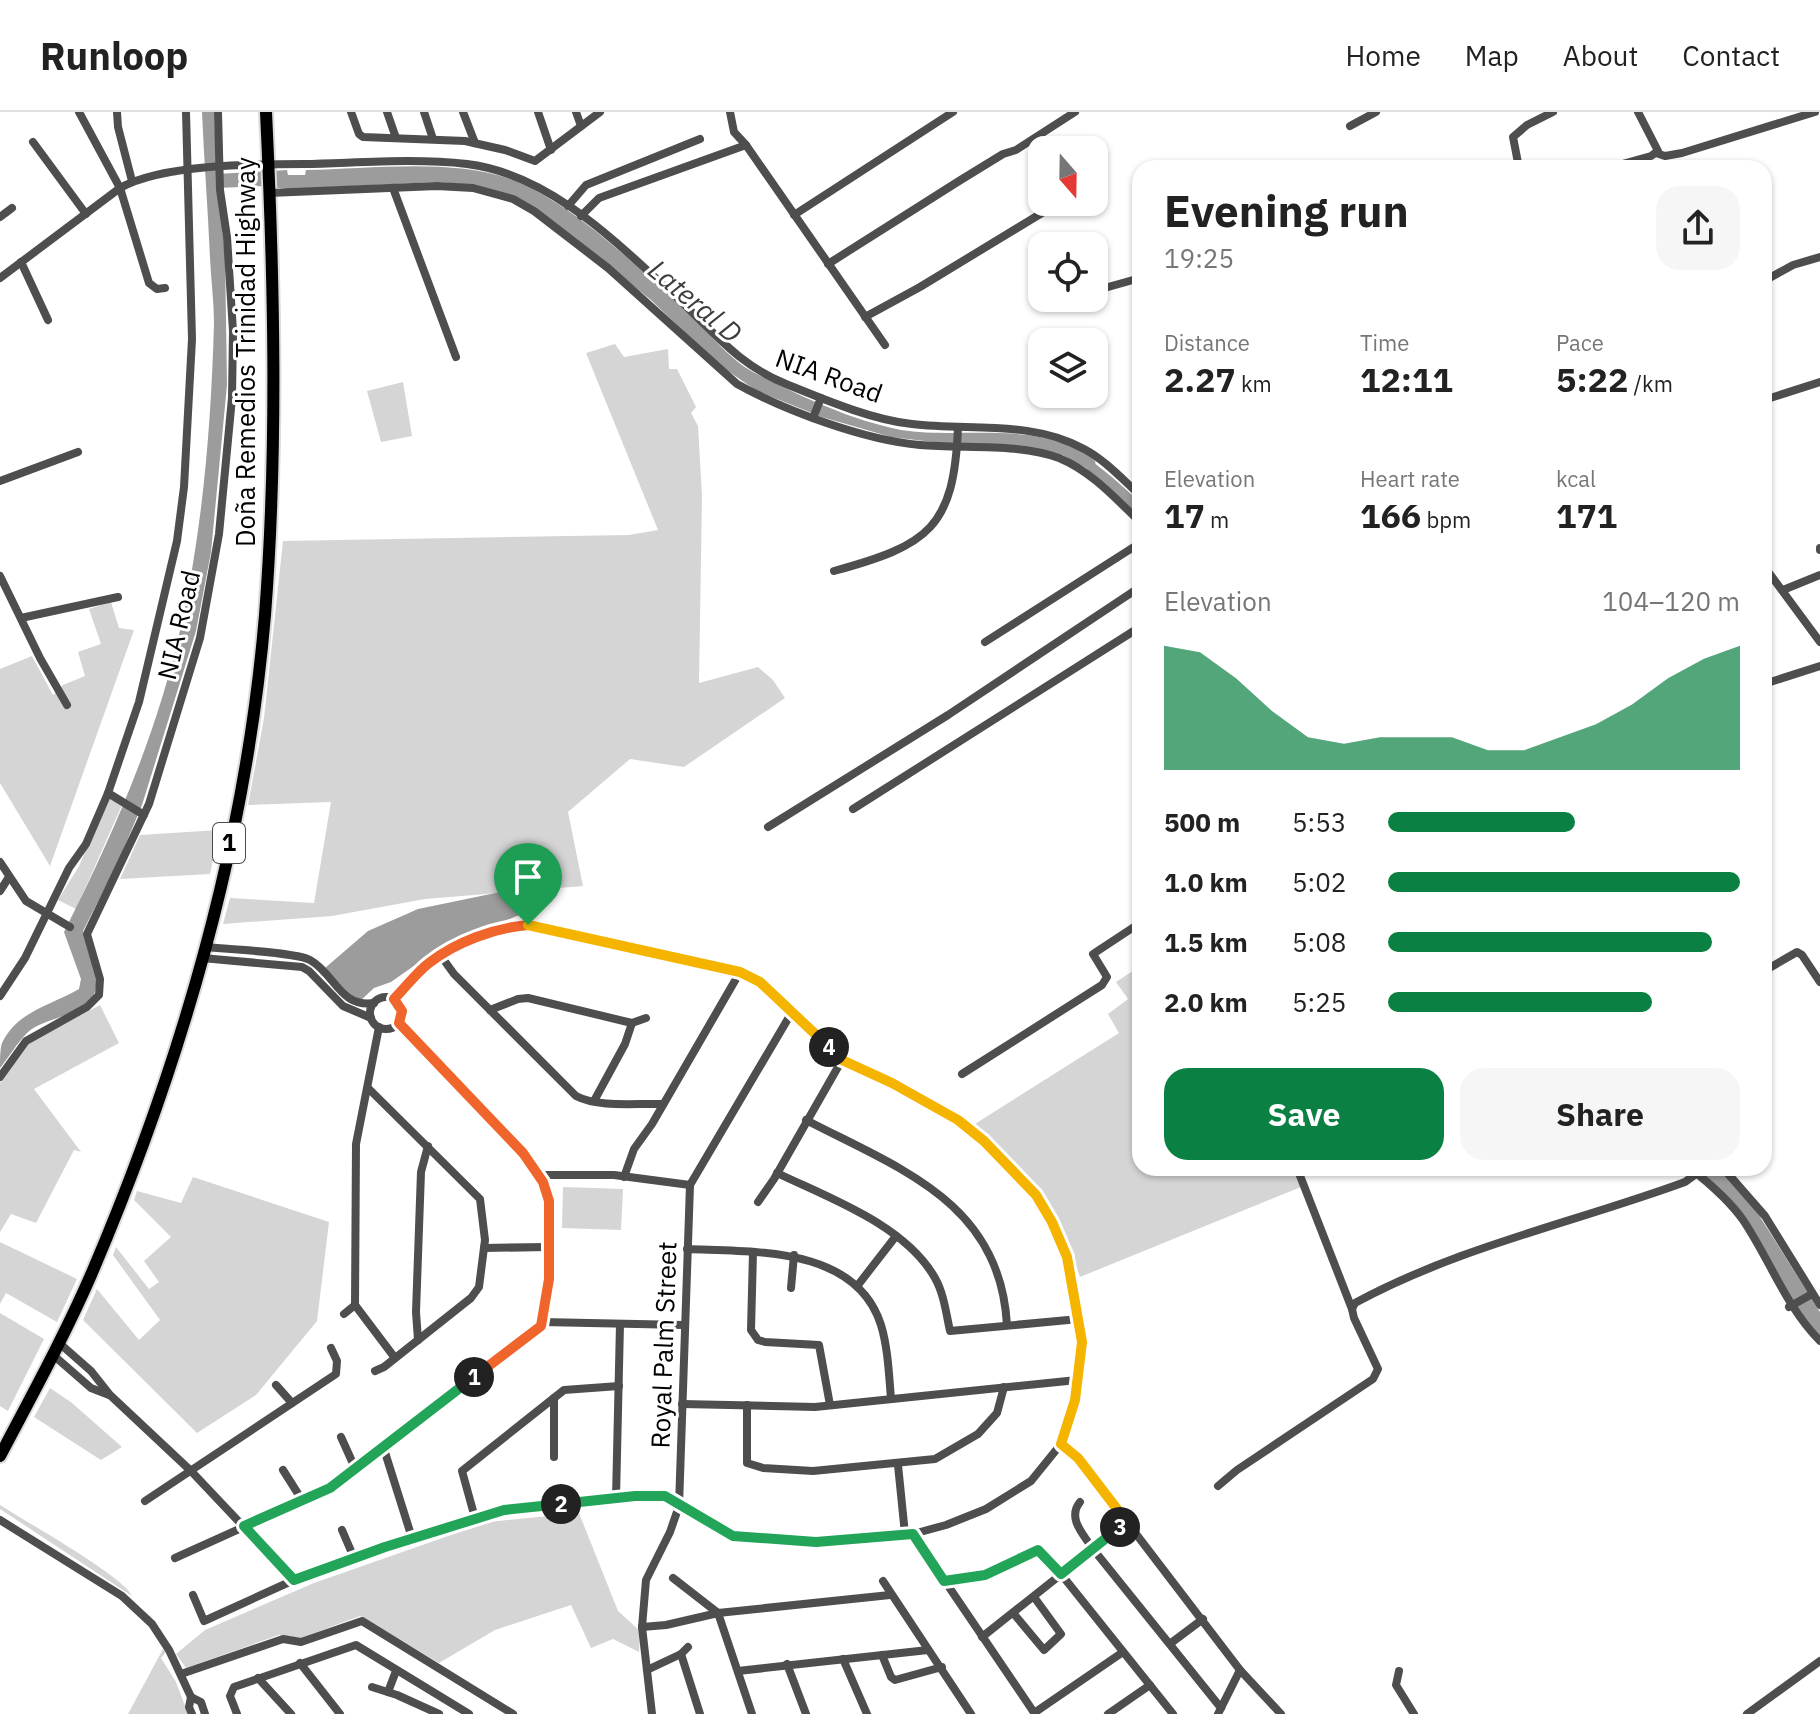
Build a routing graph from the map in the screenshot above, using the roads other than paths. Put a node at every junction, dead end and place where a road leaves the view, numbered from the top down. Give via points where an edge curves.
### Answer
1 (79, 112) edge
2 (117, 112) edge
3 (186, 112) edge
4 (218, 112) edge
5 (266, 112) edge
6 (351, 112) edge
7 (387, 112) edge
8 (424, 112) edge
9 (463, 112) edge
10 (538, 112) edge
11 (576, 112) edge
12 (600, 112) edge
13 (730, 112) edge
14 (953, 112) edge
15 (1075, 112) edge
16 (1376, 112) edge
17 (1553, 112) edge
18 (1638, 112) edge
19 (1815, 112) edge
20 (581, 126) junction
21 (1350, 126) dead end
22 (396, 138) junction
23 (433, 139) junction
24 (700, 139) dead end
25 (33, 142) dead end
26 (475, 143) junction
27 (746, 145) junction
28 (551, 150) junction
29 (1656, 153) junction
30 (1517, 160) edge
31 (1634, 160) edge
32 (268, 167) junction
33 (215, 168) junction
34 (190, 170) junction
35 (132, 181) junction
36 (120, 188) junction
37 (393, 188) junction
38 (269, 191) junction
39 (568, 206) junction
40 (12, 208) dead end
41 (86, 214) junction
42 (794, 215) junction
43 (581, 216) junction
44 (1037, 216) edge
45 (0, 217) edge
46 (1820, 257) edge
47 (21, 262) junction
48 (828, 264) junction
49 (1772, 277) edge
50 (0, 278) edge
51 (1132, 280) edge
52 (1108, 287) edge
53 (165, 288) dead end
54 (865, 317) junction
55 (48, 320) dead end
56 (885, 345) dead end
57 (456, 357) dead end
58 (1820, 382) edge
59 (1772, 397) edge
60 (820, 400) junction
61 (814, 416) junction
62 (958, 430) junction
63 (957, 446) junction
64 (78, 452) dead end
65 (0, 481) edge
66 (1132, 488) edge
67 (1132, 510) edge
68 (1132, 548) edge
69 (834, 571) dead end
70 (1820, 575) edge
71 (0, 576) edge
72 (1772, 576) edge
73 (1783, 590) junction
74 (1132, 592) edge
75 (118, 597) dead end
76 (21, 618) junction
77 (1132, 632) edge
78 (985, 642) dead end
79 (1820, 642) edge
80 (1820, 666) edge
81 (1772, 681) edge
82 (67, 705) dead end
83 (108, 793) junction
84 (853, 809) dead end
85 (141, 814) junction
86 (768, 827) dead end
87 (0, 862) edge
88 (9, 877) junction
89 (0, 891) edge
90 (45, 915) junction
91 (70, 927) dead end
92 (1132, 928) edge
93 (203, 953) junction
94 (441, 956) junction
95 (1772, 964) edge
96 (740, 972) junction
97 (1820, 982) edge
98 (0, 996) edge
99 (394, 999) junction
100 (374, 1003) junction
101 (490, 1010) junction
102 (792, 1012) junction
103 (371, 1018) junction
104 (646, 1018) dead end
105 (399, 1023) junction
106 (632, 1023) junction
107 (379, 1027) junction
108 (842, 1060) junction
109 (962, 1074) dead end
110 (0, 1077) edge
111 (368, 1088) junction
112 (594, 1101) junction
113 (663, 1104) junction
114 (806, 1120) junction
115 (428, 1146) junction
116 (777, 1173) junction
117 (538, 1175) junction
118 (1300, 1176) edge
119 (1694, 1176) edge
120 (1705, 1176) edge
121 (1730, 1176) edge
122 (624, 1177) junction
123 (690, 1185) junction
124 (758, 1202) dead end
125 (896, 1236) junction
126 (548, 1247) junction
127 (484, 1248) junction
128 (687, 1249) junction
129 (753, 1252) junction
130 (794, 1255) junction
131 (858, 1285) junction
132 (791, 1288) dead end
133 (1810, 1295) junction
134 (355, 1305) junction
135 (1820, 1305) edge
136 (1792, 1306) junction
137 (1352, 1309) junction
138 (344, 1314) dead end
139 (1079, 1319) junction
140 (542, 1322) junction
141 (620, 1324) junction
142 (684, 1325) junction
143 (1007, 1325) junction
144 (950, 1331) junction
145 (755, 1337) junction
146 (940, 1339) dead end
147 (418, 1340) junction
148 (1820, 1341) edge
149 (748, 1345) dead end
150 (55, 1348) junction
151 (331, 1348) dead end
152 (395, 1358) junction
153 (375, 1371) dead end
154 (570, 1379) dead end
155 (1077, 1380) junction
156 (276, 1385) dead end
157 (619, 1386) junction
158 (1004, 1387) junction
159 (572, 1390) junction
160 (110, 1395) junction
161 (554, 1398) junction
162 (891, 1399) junction
163 (292, 1403) junction
164 (682, 1404) junction
165 (747, 1405) junction
166 (830, 1405) junction
167 (341, 1437) dead end
168 (1061, 1444) junction
169 (383, 1446) junction
170 (0, 1456) edge
171 (554, 1457) dead end
172 (898, 1465) junction
173 (355, 1468) junction
174 (283, 1470) dead end
175 (191, 1471) junction
176 (1218, 1486) dead end
177 (616, 1498) junction
178 (302, 1500) junction
179 (145, 1501) dead end
180 (1080, 1502) dead end
181 (679, 1506) junction
182 (475, 1518) junction
183 (0, 1520) edge
184 (1127, 1522) junction
185 (244, 1526) junction
186 (342, 1530) dead end
187 (909, 1534) junction
188 (412, 1538) junction
189 (1093, 1549) junction
190 (175, 1558) dead end
191 (354, 1558) junction
192 (1061, 1574) junction
193 (673, 1578) dead end
194 (294, 1580) junction
195 (883, 1581) dead end
196 (944, 1581) junction
197 (193, 1595) dead end
198 (890, 1595) junction
199 (1034, 1597) junction
200 (718, 1613) junction
201 (1014, 1614) junction
202 (1203, 1619) junction
203 (642, 1627) junction
204 (982, 1637) junction
205 (1171, 1643) junction
206 (928, 1650) junction
207 (1123, 1652) junction
208 (882, 1655) junction
209 (843, 1659) junction
210 (1820, 1661) edge
211 (300, 1663) junction
212 (787, 1664) junction
213 (942, 1667) junction
214 (647, 1670) junction
215 (1240, 1670) junction
216 (396, 1671) junction
217 (738, 1671) junction
218 (1399, 1671) dead end
219 (181, 1674) junction
220 (258, 1678) junction
221 (1150, 1685) junction
222 (372, 1687) dead end
223 (388, 1692) junction
224 (191, 1697) junction
225 (1272, 1710) edge
226 (1220, 1711) edge
227 (192, 1714) edge
228 (205, 1714) edge
229 (237, 1714) edge
230 (291, 1714) edge
231 (340, 1714) edge
232 (439, 1714) edge
233 (469, 1714) edge
234 (513, 1714) edge
235 (652, 1714) edge
236 (700, 1714) edge
237 (752, 1714) edge
238 (806, 1714) edge
239 (865, 1714) edge
240 (971, 1714) edge
241 (1035, 1714) edge
242 (1108, 1714) edge
243 (1173, 1714) edge
244 (1281, 1714) edge
245 (1414, 1714) edge
246 (1747, 1714) edge

1 - 36 street
2 - 35 street
3 - 34 street
4 - 33 street, NIA Road
5 - 32 highway, Doña Remedios Trinidad Highway / 1
6 - 22 street via 363,137
7 - 22 street
8 - 23 street
9 - 26 street
10 - 28 street
11 - 20 street
12 - 20 street
13 - 27 street via 734,132
14 - 42 street
15 - 48 street
16 - 21 street
17 - 30 street via 1513,137
18 - 29 street via 1658,147
19 - 29 street via 1682,153
20 - 28 street
22 - 23 street
23 - 26 street
24 - 39 street via 586,185
25 - 41 street
26 - 28 street via 535,161
27 - 42 street
27 - 43 street via 599,198
29 - 31 street
32 - 33 street, NIA Road
32 - 38 highway, Doña Remedios Trinidad Highway / 1
32 - 39 street, NIA Road via 469,164 534,184
33 - 34 street, NIA Road
33 - 85 street, NIA Road via 227,237 233,331 219,534 200,638 172,735
34 - 35 street, NIA Road
34 - 83 street via 192,339 177,541 139,702
35 - 36 street, NIA Road
36 - 41 street, NIA Road
36 - 53 street via 149,283
37 - 38 street
37 - 57 street
37 - 61 street via 473,188 513,199 655,308 737,384
38 - 93 highway, Doña Remedios Trinidad Highway / 1 via 274,452 265,615 249,739
39 - 43 street, NIA Road
40 - 45 street
41 - 47 street, NIA Road
42 - 48 street
43 - 60 street, NIA Road via 745,363
44 - 54 street
46 - 49 street
47 - 50 street, NIA Road
47 - 55 street
48 - 54 street
51 - 52 street
54 - 56 street
58 - 59 street
60 - 61 street
60 - 62 street, NIA Road via 900,422
61 - 63 street via 894,442
62 - 63 street
62 - 66 street, NIA Road via 1057,436 1086,449
63 - 67 street via 1059,458
63 - 69 street via 947,505 932,526 897,550
64 - 65 street
68 - 78 street
70 - 73 street
71 - 76 street
72 - 73 street
73 - 79 street
74 - 86 street
75 - 76 street
76 - 82 street
77 - 84 street
80 - 81 street
83 - 85 street
83 - 90 street
85 - 110 street, NIA Road via 87,934 100,979 99,995 26,1041
87 - 88 street
88 - 89 street
88 - 90 street via 26,901
90 - 91 street
90 - 98 street
92 - 109 street via 1093,954 1107,977 1102,985
93 - 100 street via 301,957 351,1000
93 - 103 street via 302,967 343,1006
93 - 150 highway, Doña Remedios Trinidad Highway / 1 via 132,1174
94 - 96 street via 480,935 528,925
94 - 99 street
94 - 101 street
95 - 97 street via 1797,952
96 - 102 street via 760,982
96 - 113 street
99 - 100 street
99 - 105 street via 402,1011
100 - 103 street
101 - 106 street via 528,998
101 - 112 street via 576,1096
102 - 108 street
102 - 123 street
103 - 107 street
104 - 106 street
105 - 107 street
105 - 117 street
106 - 112 street
107 - 111 street
108 - 114 street
108 - 139 street via 958,1120 1036,1195 1067,1257
111 - 115 street
111 - 134 street via 356,1144
112 - 113 street
113 - 122 street via 634,1149
114 - 116 street
114 - 143 street via 935,1190 967,1220 992,1254 1006,1297
115 - 127 street via 480,1199
115 - 147 street via 421,1172
116 - 124 street
116 - 125 street
117 - 122 street
117 - 126 street via 549,1201
118 - 137 street
119 - 137 street via 1417,1273
120 - 136 street via 1741,1217
121 - 133 street via 1765,1216
122 - 123 street
123 - 128 street, Royal Palm Street
125 - 131 street
125 - 144 street via 933,1275
126 - 127 street
126 - 140 street
127 - 147 street via 479,1287
128 - 129 street
128 - 142 street, Royal Palm Street
129 - 130 street
129 - 145 street
130 - 131 street
130 - 132 street
131 - 162 street via 880,1324
133 - 135 street
133 - 136 street
134 - 138 street
134 - 152 street
136 - 148 street
137 - 176 street via 1378,1369 1373,1379
139 - 143 street
139 - 155 street
140 - 141 street
140 - 169 street
141 - 142 street
141 - 157 street
142 - 164 street, Royal Palm Street
143 - 144 street
144 - 146 street
145 - 149 street
145 - 166 street via 765,1342 822,1342
147 - 152 street
150 - 160 street via 98,1378
150 - 160 street via 91,1388
150 - 170 highway, Doña Remedios Trinidad Highway / 1
151 - 163 street via 336,1374
152 - 153 street
154 - 159 street
155 - 158 street
155 - 168 street
156 - 163 street
157 - 159 street
157 - 177 street
158 - 162 street
158 - 172 street via 997,1413 978,1434 935,1459
159 - 161 street
160 - 175 street
161 - 171 street
161 - 182 street via 462,1471
162 - 166 street
163 - 175 street
164 - 165 street
164 - 181 street, Royal Palm Street
165 - 166 street
165 - 172 street via 743,1466 813,1471
167 - 173 street
168 - 184 street
168 - 187 street via 1031,1481 986,1509
169 - 173 street
169 - 188 street
172 - 187 street
173 - 178 street via 330,1488
174 - 178 street
175 - 179 street
175 - 185 street
177 - 181 street via 665,1496
177 - 182 street
178 - 185 street
180 - 189 street via 1075,1521
181 - 187 street via 733,1536 816,1542
181 - 203 street, Royal Palm Street via 646,1580
182 - 188 street
183 - 219 street via 122,1596 152,1624
184 - 189 street
184 - 202 street
185 - 190 street
185 - 194 street
186 - 191 street
187 - 196 street
188 - 191 street
189 - 192 street
189 - 205 street
191 - 194 street
192 - 196 street via 1038,1550 985,1575
192 - 199 street
192 - 207 street
193 - 200 street
194 - 197 street via 204,1621
195 - 198 street
196 - 204 street
198 - 200 street
198 - 206 street
199 - 201 street
199 - 201 street via 1061,1634 1044,1650
200 - 203 street
200 - 217 street
201 - 204 street
202 - 205 street
202 - 215 street
203 - 214 street, Royal Palm Street
204 - 241 street
205 - 226 street
206 - 208 street
206 - 213 street
207 - 221 street
207 - 241 street
208 - 209 street
208 - 213 street via 895,1680
209 - 212 street
209 - 239 street
210 - 246 street
211 - 216 street via 356,1645
211 - 220 street
211 - 231 street
212 - 217 street
212 - 238 street
213 - 240 street
214 - 235 street, Royal Palm Street
214 - 236 street via 685,1651
215 - 225 street
215 - 226 street
216 - 223 street
216 - 233 street
217 - 237 street
218 - 245 street via 1396,1685
219 - 224 street
219 - 234 street via 283,1639 301,1642 362,1621
220 - 229 street via 234,1687 230,1696
220 - 230 street
221 - 242 street
221 - 243 street
222 - 223 street
223 - 232 street
224 - 227 street
224 - 228 street via 201,1702
225 - 244 street

